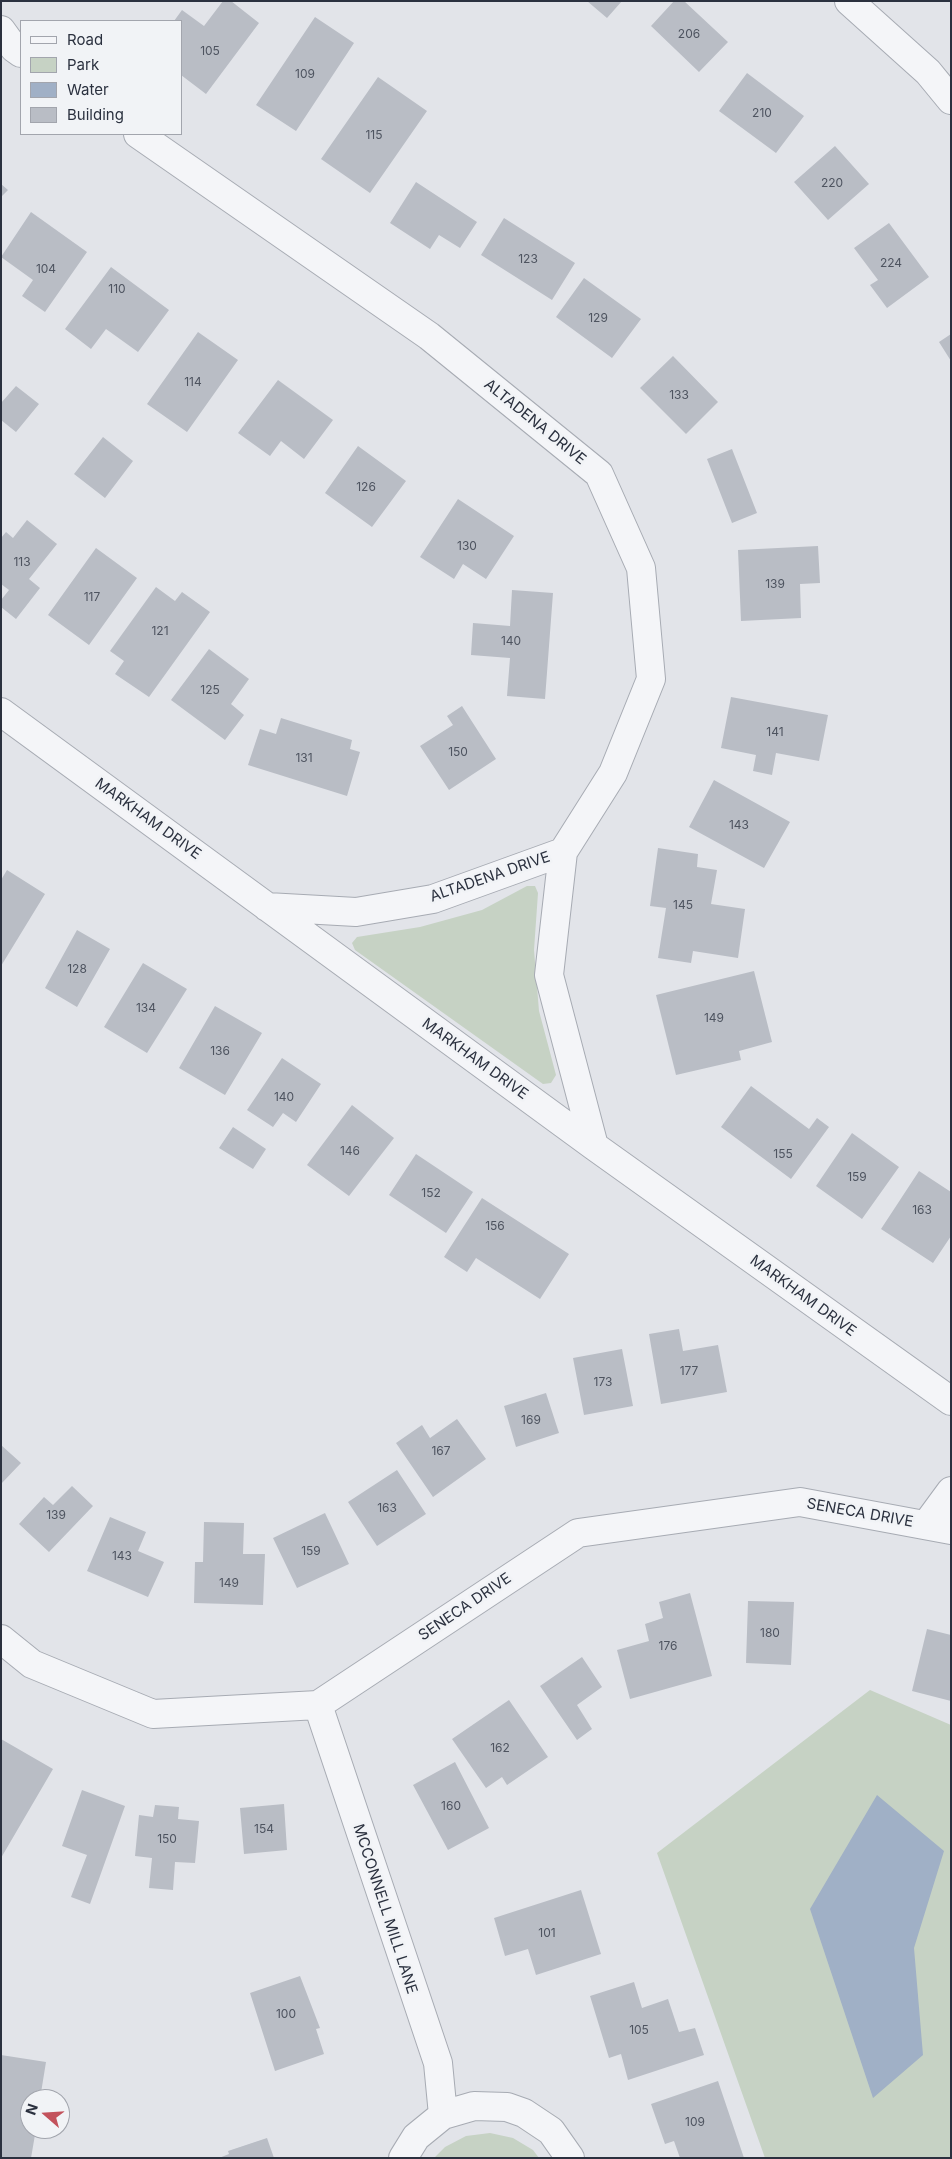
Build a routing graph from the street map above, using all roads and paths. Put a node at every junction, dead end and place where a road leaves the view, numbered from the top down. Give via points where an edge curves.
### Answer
1 (849, 1) edge
2 (1, 30) edge
3 (20, 52) edge
4 (951, 100) edge
5 (139, 135) edge
6 (1, 712) edge
7 (563, 852) junction
8 (267, 907) junction
9 (594, 1146) junction
10 (951, 1401) edge
11 (951, 1491) edge
12 (938, 1527) edge
13 (1, 1639) edge
14 (318, 1706) junction
15 (443, 2115) junction
16 (403, 2158) edge
17 (570, 2158) edge

1 - 4 street via 928,72
2 - 3 street
5 - 7 street, ALTADENA DRIVE via 429,336 599,474 641,568 651,679 613,773
6 - 8 street, MARKHAM DRIVE
7 - 8 street, ALTADENA DRIVE via 433,899 356,912
7 - 9 street, ALTADENA DRIVE via 549,975
8 - 9 street, MARKHAM DRIVE
9 - 10 street, MARKHAM DRIVE
11 - 12 street
12 - 14 street, SENECA DRIVE via 800,1502 578,1533
13 - 14 street via 32,1664 153,1714
14 - 15 street, MCCONNELL MILL LANE via 438,2063
15 - 16 street via 416,2137
15 - 17 street via 474,2106 507,2107 524,2113 551,2131

